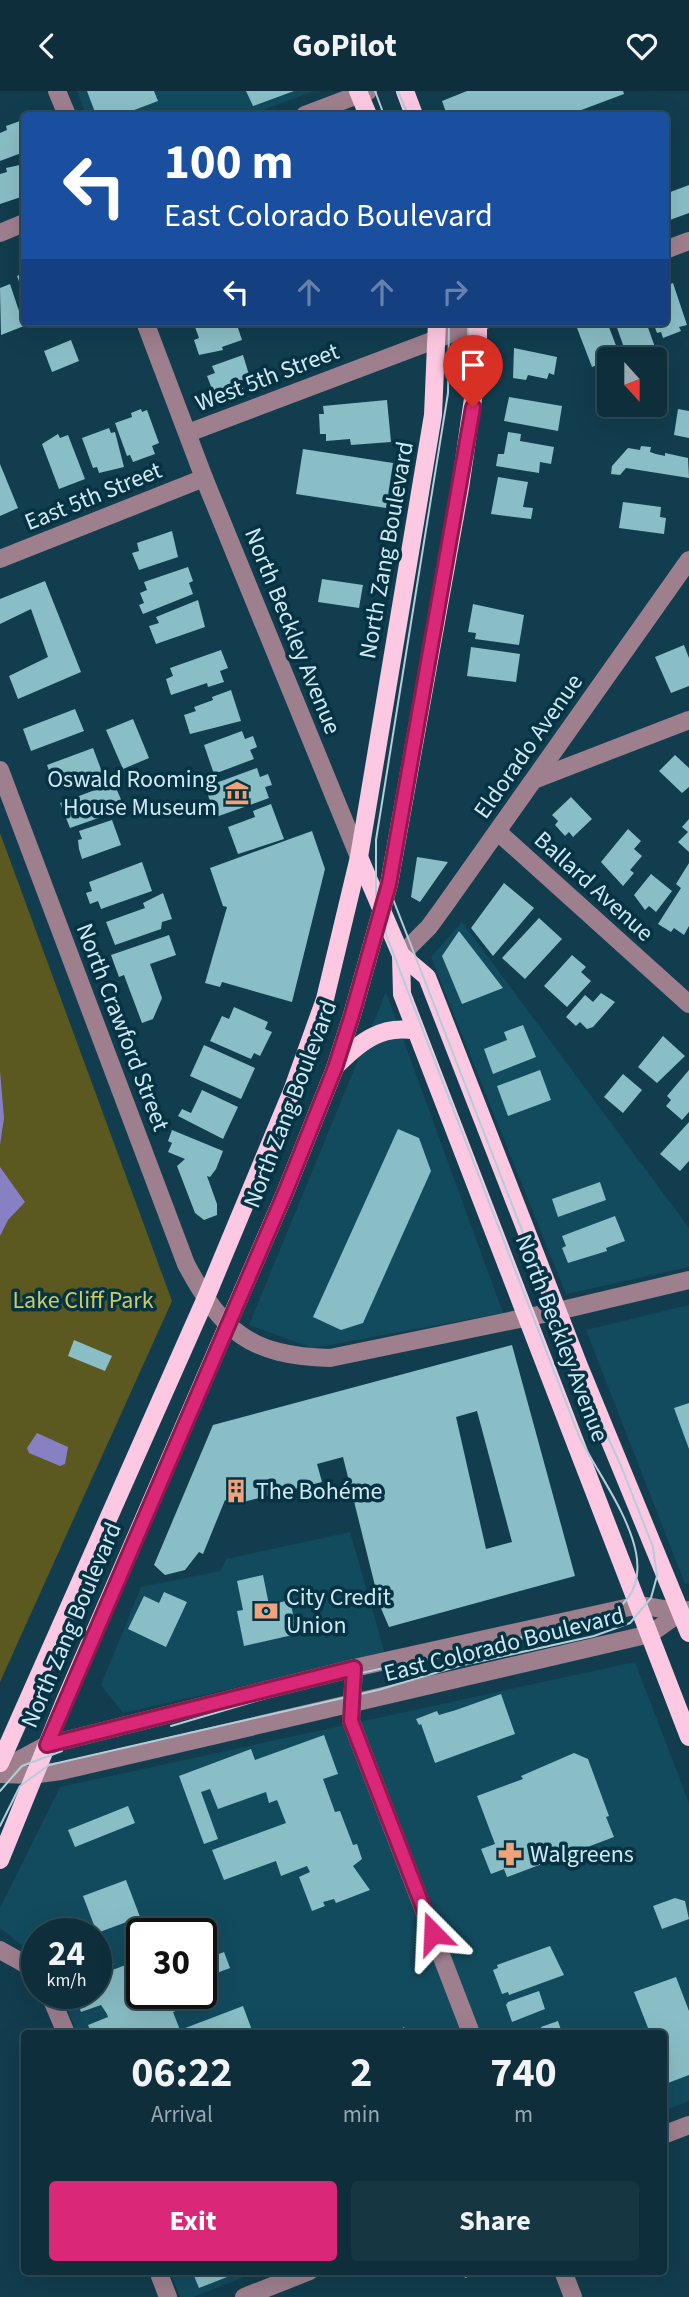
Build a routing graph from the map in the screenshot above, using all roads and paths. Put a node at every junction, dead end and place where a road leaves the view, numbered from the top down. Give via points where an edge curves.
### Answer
1 (57, 91) edge
2 (405, 91) edge
3 (362, 92) edge
4 (66, 112) edge
5 (312, 112) edge
6 (367, 112) edge
7 (413, 112) edge
8 (21, 224) edge
9 (0, 233) edge
10 (689, 241) edge
11 (669, 248) edge
12 (147, 326) edge
13 (458, 326) edge
14 (479, 326) edge
15 (438, 330) edge
16 (188, 433) junction
17 (204, 478) junction
18 (0, 559) edge
19 (689, 561) edge
20 (689, 720) edge
21 (0, 770) edge
22 (536, 779) junction
23 (498, 832) junction
24 (359, 857) junction
25 (382, 908) junction
26 (401, 955) junction
27 (689, 1004) edge
28 (416, 1031) junction
29 (335, 1068) junction
30 (689, 1280) edge
31 (205, 1300) junction
32 (558, 1311) junction
33 (527, 1317) junction
34 (228, 1325) junction
35 (639, 1605) junction
36 (685, 1611) edge
37 (689, 1633) edge
38 (650, 1634) junction
39 (354, 1668) junction
40 (352, 1705) junction
41 (689, 1737) edge
42 (47, 1745) junction
43 (0, 1763) edge
44 (0, 1772) edge
45 (34, 1775) junction
46 (0, 1860) edge
47 (0, 1950) edge
48 (21, 1962) edge
49 (56, 2009) edge
50 (65, 2030) edge
51 (470, 2030) edge
52 (689, 2125) edge
53 (667, 2133) edge
54 (160, 2275) edge
55 (300, 2275) edge
56 (565, 2275) edge
57 (168, 2297) edge
58 (244, 2297) edge
59 (573, 2297) edge

1 - 4 street
2 - 7 main road
3 - 5 street
3 - 6 main road
8 - 9 street
10 - 11 street
12 - 16 street, North Beckley Avenue
13 - 15 street, West 5th Street
14 - 25 main road, North Zang Boulevard via 460,488
15 - 16 street, West 5th Street
15 - 24 main road, North Zang Boulevard via 433,415
16 - 17 street, North Beckley Avenue
17 - 18 street, East 5th Street
17 - 24 street, North Beckley Avenue
19 - 22 street, Eldorado Avenue
20 - 22 street
21 - 31 street, North Crawford Street via 186,1264
22 - 23 street, Eldorado Avenue
23 - 26 street, Eldorado Avenue via 429,927
23 - 27 street, Ballard Avenue
24 - 25 main road, North Beckley Avenue
24 - 31 main road, North Zang Boulevard via 313,1037
25 - 26 main road, North Beckley Avenue
25 - 29 main road, North Zang Boulevard
26 - 28 main road, North Beckley Avenue via 402,994
26 - 32 main road, North Beckley Avenue via 427,977
28 - 29 main road via 387,1030 372,1036
28 - 33 main road, North Beckley Avenue
29 - 34 main road, North Zang Boulevard
30 - 32 street, North Crawford Street
31 - 34 street, North Crawford Street
31 - 43 main road, North Zang Boulevard
32 - 33 street, North Crawford Street
32 - 36 main road, North Beckley Avenue
33 - 34 street, North Crawford Street via 330,1358 269,1352
33 - 35 main road, North Beckley Avenue
34 - 42 main road, North Zang Boulevard
35 - 36 street
35 - 38 main road, North Beckley Avenue
35 - 39 street, East Colorado Boulevard
36 - 37 main road, North Beckley Avenue
36 - 38 street
38 - 40 street, East Colorado Boulevard
38 - 41 main road, North Beckley Avenue
39 - 40 street
39 - 42 street, East Colorado Boulevard
40 - 45 street, East Colorado Boulevard via 114,1761
40 - 51 street via 354,1729
42 - 44 street, East Colorado Boulevard
42 - 45 main road, North Zang Boulevard
44 - 45 street, East Colorado Boulevard
45 - 46 main road, North Zang Boulevard
47 - 48 street
49 - 50 street
52 - 53 street
54 - 57 street
55 - 58 street
56 - 59 street

